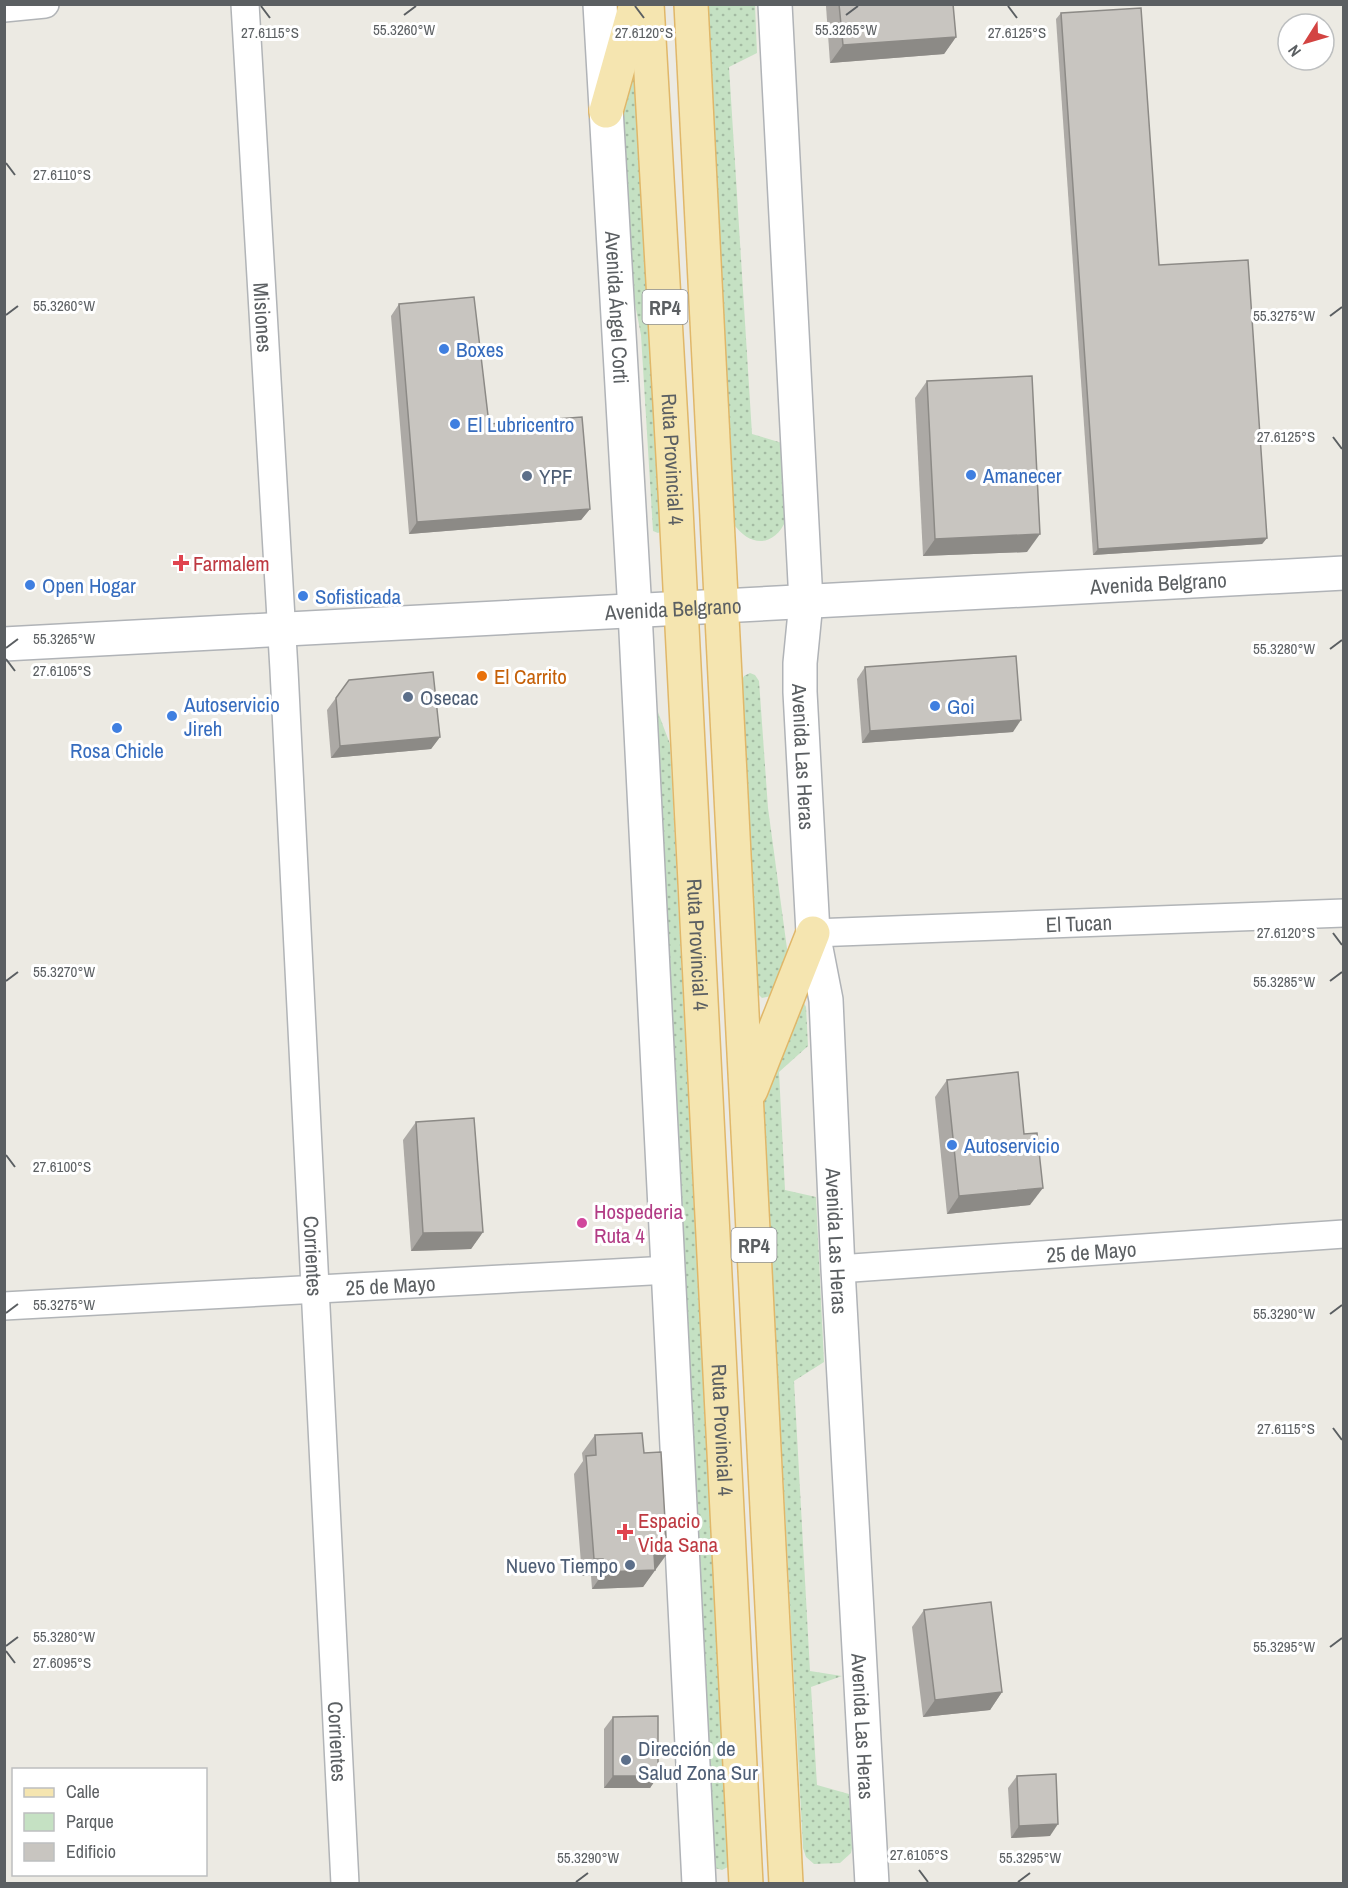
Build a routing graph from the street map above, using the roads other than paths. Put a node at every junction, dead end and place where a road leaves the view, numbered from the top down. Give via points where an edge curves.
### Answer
1 (45, 4) edge
2 (245, 4) edge
3 (600, 4) edge
4 (636, 4) edge
5 (647, 4) edge
6 (691, 4) edge
7 (775, 4) edge
8 (4, 8) edge
9 (606, 111) junction
10 (1344, 573) edge
11 (806, 602) junction
12 (722, 606) junction
13 (681, 609) junction
14 (634, 612) junction
15 (282, 628) junction
16 (4, 644) edge
17 (1344, 913) edge
18 (813, 933) junction
19 (747, 1100) junction
20 (1344, 1234) edge
21 (838, 1269) junction
22 (669, 1270) junction
23 (316, 1290) junction
24 (4, 1306) edge
25 (345, 1884) edge
26 (699, 1884) edge
27 (746, 1884) edge
28 (786, 1884) edge
29 (872, 1884) edge

1 - 8 street
2 - 15 street, Misiones
3 - 9 main road, Avenida Ángel Corti
4 - 9 main road
5 - 13 main road, Ruta Provincial 4 / RP4
6 - 12 main road, Ruta Provincial 4 / RP4
7 - 11 main road
9 - 14 main road, Avenida Ángel Corti
10 - 11 main road, Avenida Belgrano
11 - 12 main road, Avenida Belgrano
11 - 18 main road, Avenida Las Heras via 800,663
12 - 13 main road, Avenida Belgrano
12 - 19 main road, Ruta Provincial 4 / RP4
13 - 14 main road, Avenida Belgrano
13 - 27 main road, Ruta Provincial 4 / RP4
14 - 15 main road, Avenida Belgrano
14 - 22 main road
15 - 16 main road, Avenida Belgrano
15 - 23 street, Corrientes
17 - 18 street, El Tucan
18 - 19 main road
18 - 21 main road, Avenida Las Heras via 826,1000
19 - 28 main road, Ruta Provincial 4 / RP4
20 - 21 street, 25 de Mayo
21 - 29 main road, Avenida Las Heras
22 - 23 street, 25 de Mayo
22 - 26 main road
23 - 24 street, 25 de Mayo
23 - 25 street, Corrientes

